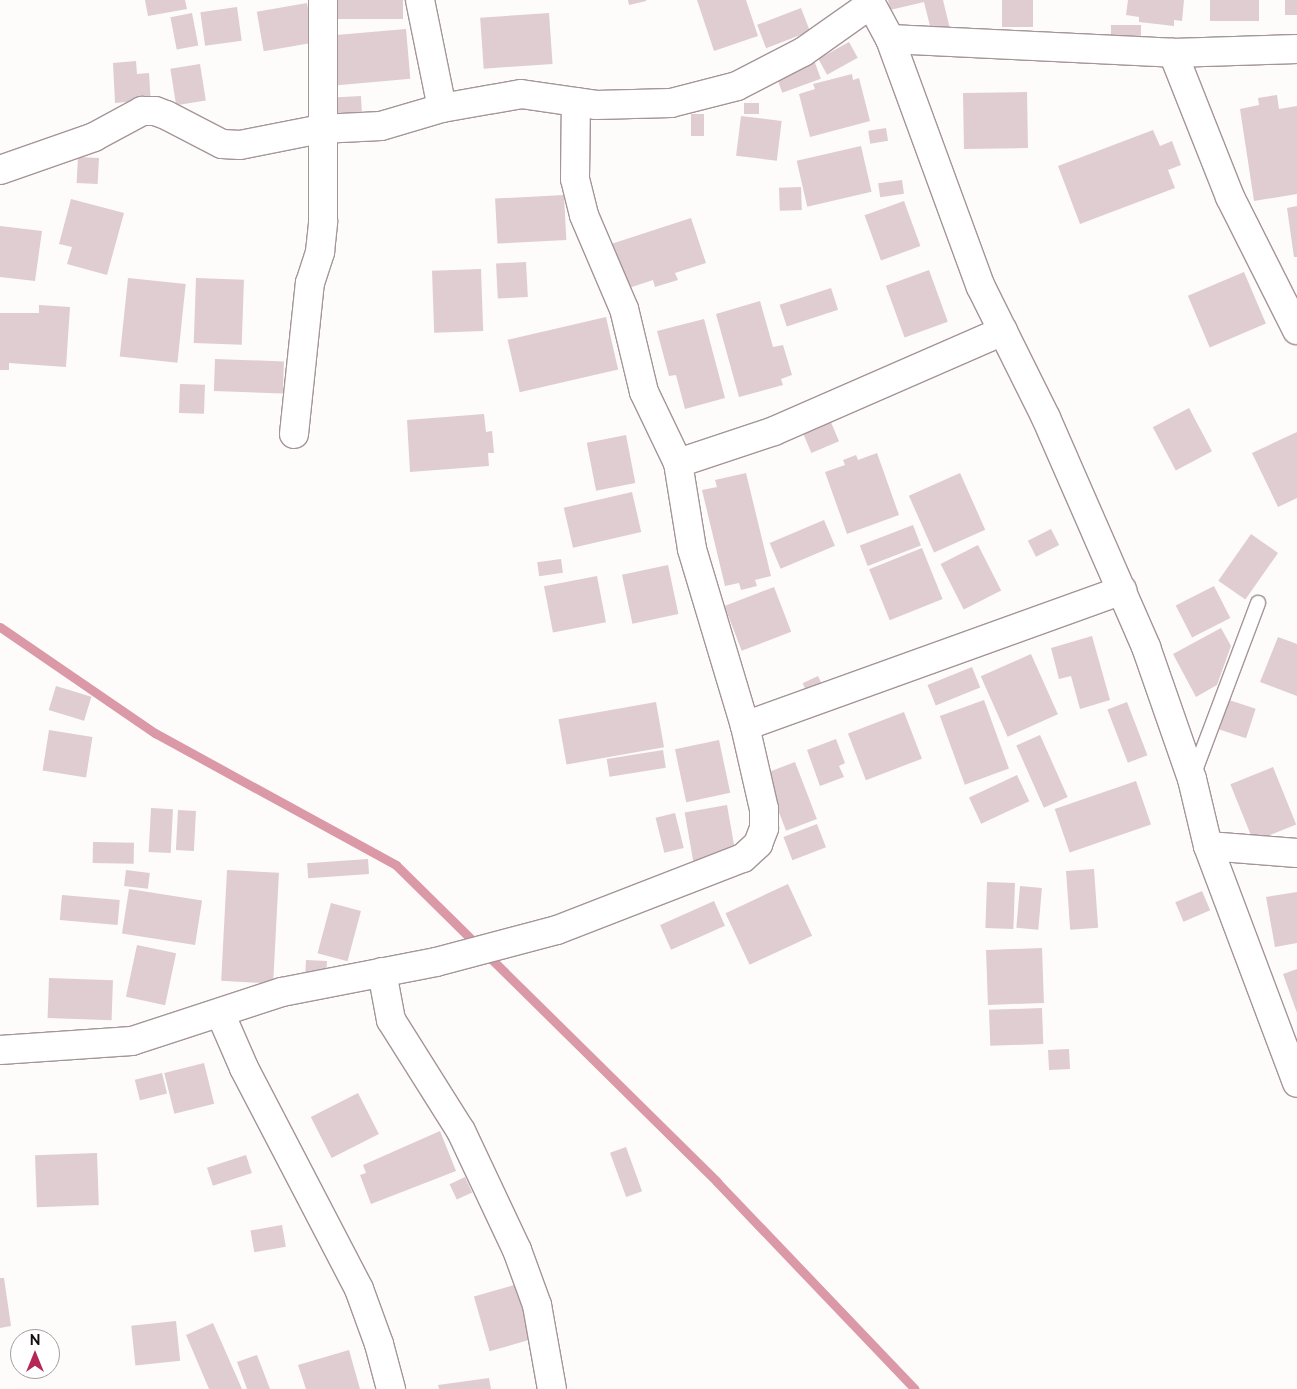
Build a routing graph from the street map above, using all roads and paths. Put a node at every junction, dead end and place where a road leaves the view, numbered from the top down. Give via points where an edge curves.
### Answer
1 (323, 0) edge
2 (420, 0) edge
3 (870, 2) edge
4 (890, 39) junction
5 (1297, 49) edge
6 (1173, 53) junction
7 (576, 102) junction
8 (442, 108) junction
9 (321, 129) junction
10 (0, 170) edge
11 (1297, 330) edge
12 (1003, 331) junction
13 (294, 434) dead end
14 (678, 463) junction
15 (1122, 590) junction
16 (1258, 603) dead end
17 (745, 726) junction
18 (1192, 779) junction
19 (1208, 846) junction
20 (1297, 853) edge
21 (382, 972) junction
22 (221, 1015) junction
23 (0, 1050) edge
24 (1297, 1083) edge
25 (391, 1389) edge
26 (552, 1389) edge

1 - 9 street
2 - 8 street
3 - 4 street
3 - 7 street via 803,52 737,86 670,103 596,105
4 - 6 street
4 - 12 street via 981,287
5 - 6 street
6 - 11 street via 1230,197
7 - 8 street via 521,94
7 - 14 street via 575,178 584,215 624,309 644,392
8 - 9 street via 381,126
9 - 10 street via 240,145 222,144 155,110 142,112 94,137
9 - 13 street via 323,221 320,252 310,283
12 - 14 street via 774,431
12 - 15 street via 1046,418
14 - 17 street via 692,548
15 - 17 street
15 - 18 street
16 - 18 lane
17 - 21 street via 764,809 764,828 758,844 743,858 557,930 436,962
18 - 19 street
19 - 20 street
19 - 24 street
21 - 22 street via 282,992
21 - 26 street via 391,1020 461,1131 516,1250 537,1305
22 - 23 street via 132,1041
22 - 25 street via 244,1068 359,1289

